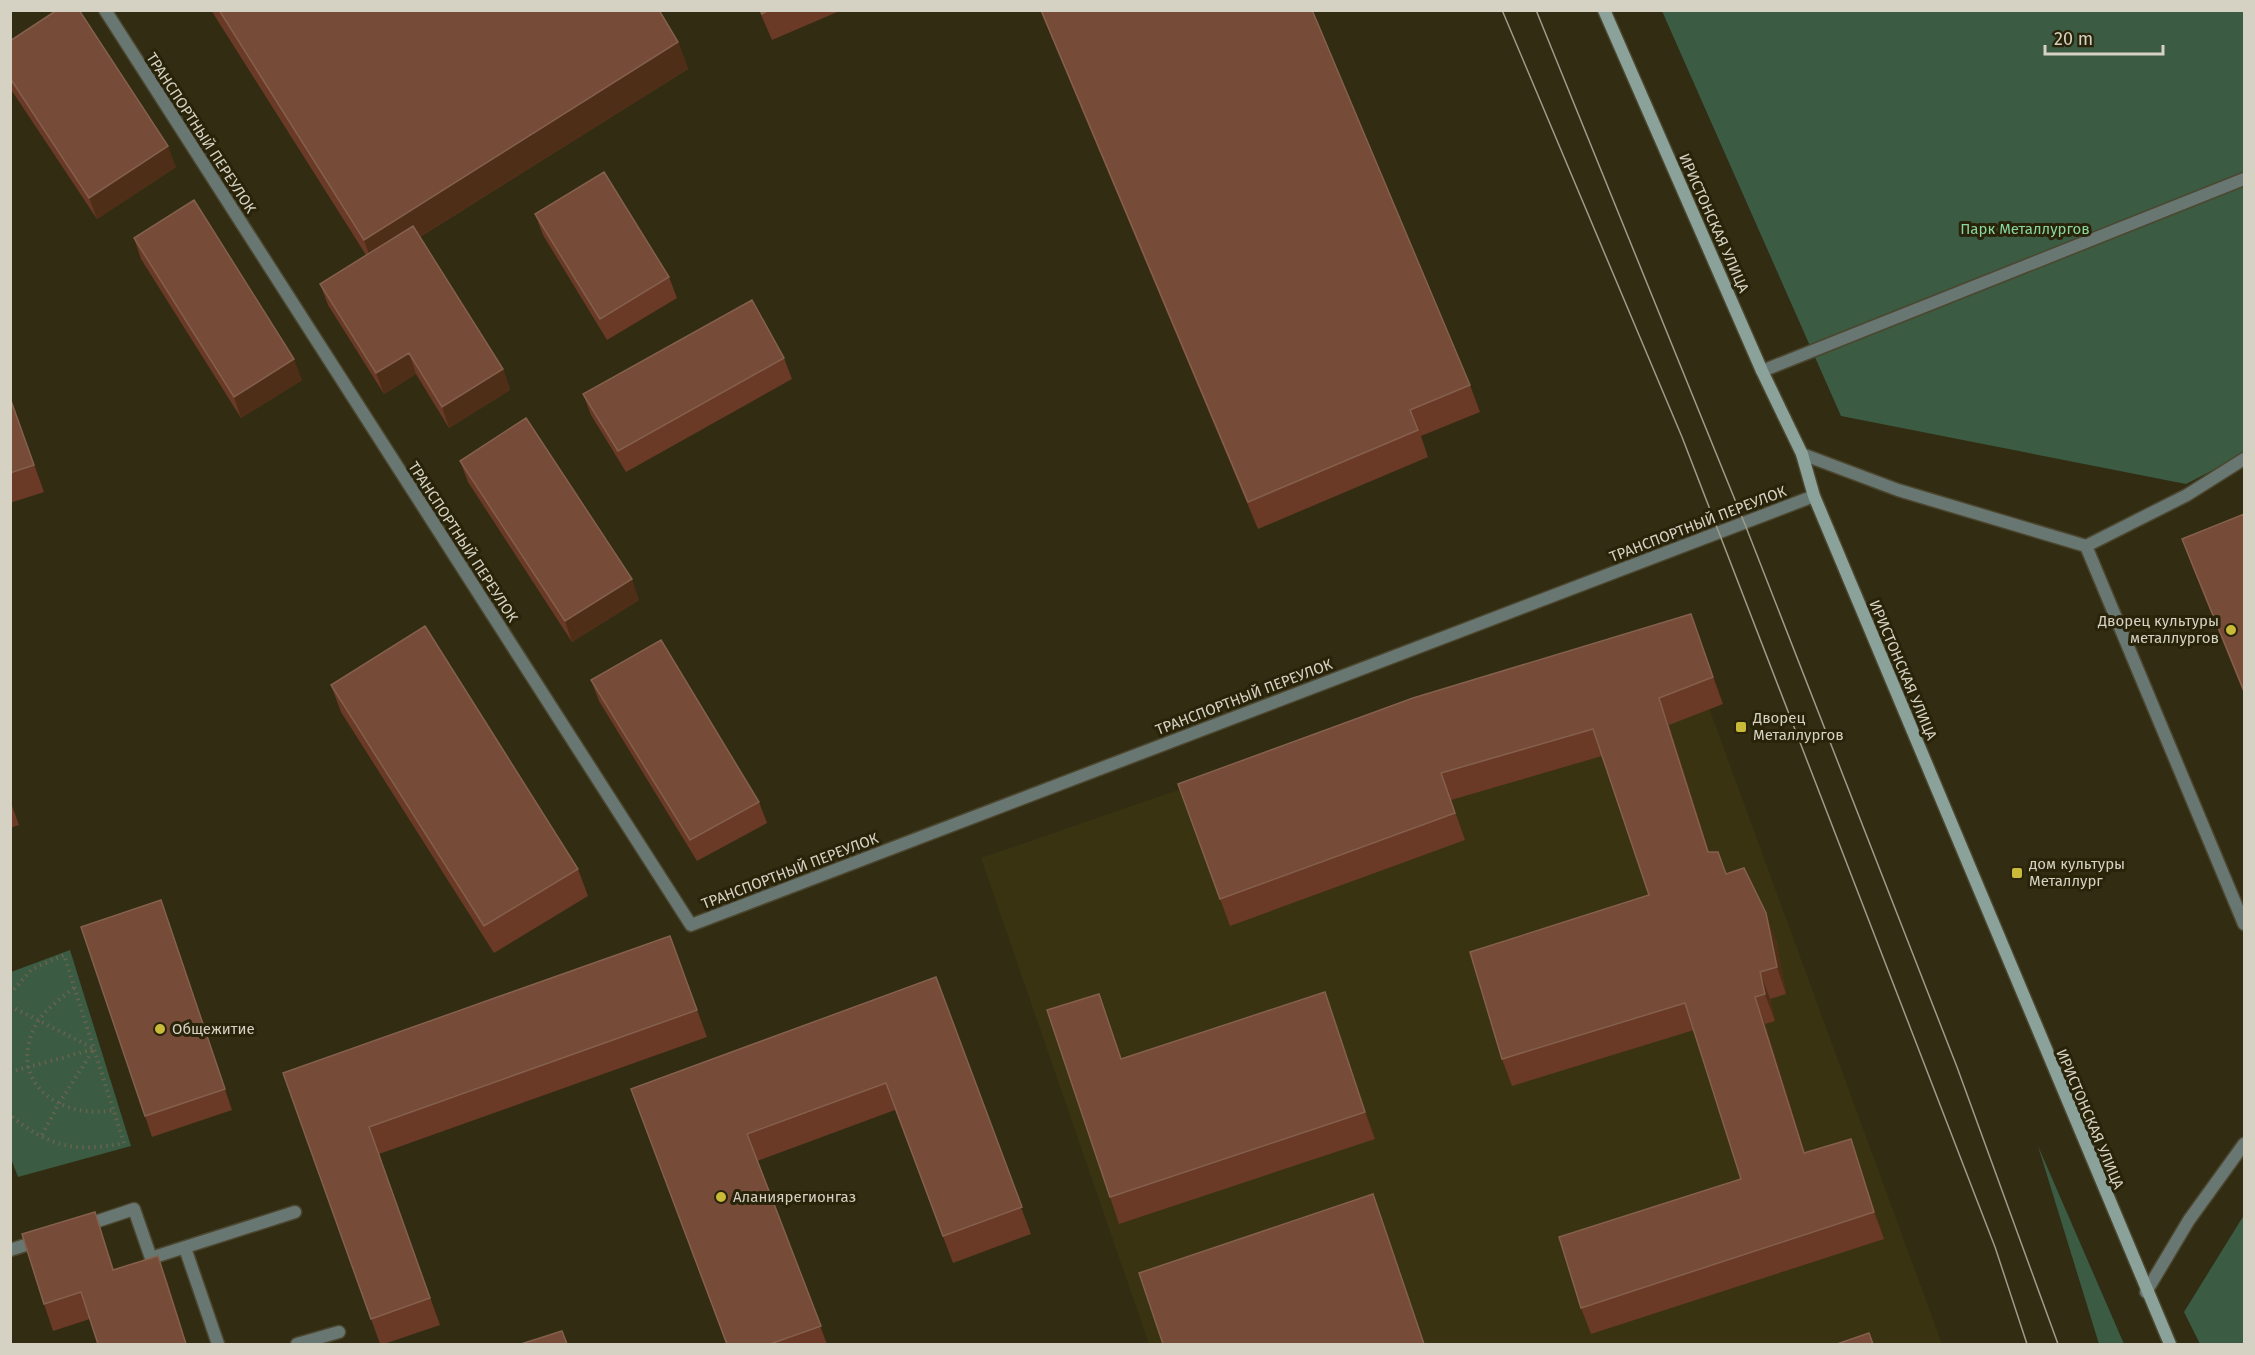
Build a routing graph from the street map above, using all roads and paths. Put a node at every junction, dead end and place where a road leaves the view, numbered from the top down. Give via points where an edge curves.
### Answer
1 (105, 10) edge
2 (1604, 10) edge
3 (2244, 179) edge
4 (1762, 371) junction
5 (1802, 454) junction
6 (2244, 459) edge
7 (1814, 496) junction
8 (2086, 546) junction
9 (2244, 924) edge
10 (75, 987) junction
11 (10, 994) edge
12 (10, 1006) edge
13 (38, 1022) junction
14 (94, 1049) junction
15 (29, 1067) junction
16 (10, 1072) edge
17 (58, 1105) junction
18 (113, 1110) junction
19 (10, 1115) edge
20 (41, 1137) junction
21 (2244, 1144) edge
22 (295, 1212) dead end
23 (185, 1248) junction
24 (10, 1250) edge
25 (2146, 1292) junction
26 (339, 1332) dead end
27 (218, 1344) edge
28 (297, 1344) edge
29 (2170, 1344) edge

1 - 7 street, ТРАНСПОРТНЫЙ ПЕРЕУЛОК via 691,925
2 - 4 main road, ИРИСТОНСКАЯ УЛИЦА
3 - 4 street
4 - 5 main road, ИРИСТОНСКАЯ УЛИЦА
5 - 7 main road, ИРИСТОНСКАЯ УЛИЦА
5 - 8 street via 1898,490
6 - 8 street via 2187,495
7 - 25 main road, ИРИСТОНСКАЯ УЛИЦА
8 - 9 street
10 - 11 path via 64,955 32,969
10 - 13 path via 46,1008
10 - 14 path
12 - 13 path
13 - 14 path
13 - 15 path via 28,1043
14 - 15 path
14 - 17 path
14 - 18 path
15 - 16 path
15 - 17 path via 36,1083
17 - 18 path via 96,1114
17 - 20 path
18 - 20 path via 124,1143 100,1148 72,1147
19 - 20 path
21 - 25 street via 2189,1220
22 - 23 street
23 - 24 street via 151,1258 134,1209
23 - 27 street
25 - 29 main road, ИРИСТОНСКАЯ УЛИЦА
26 - 28 street

